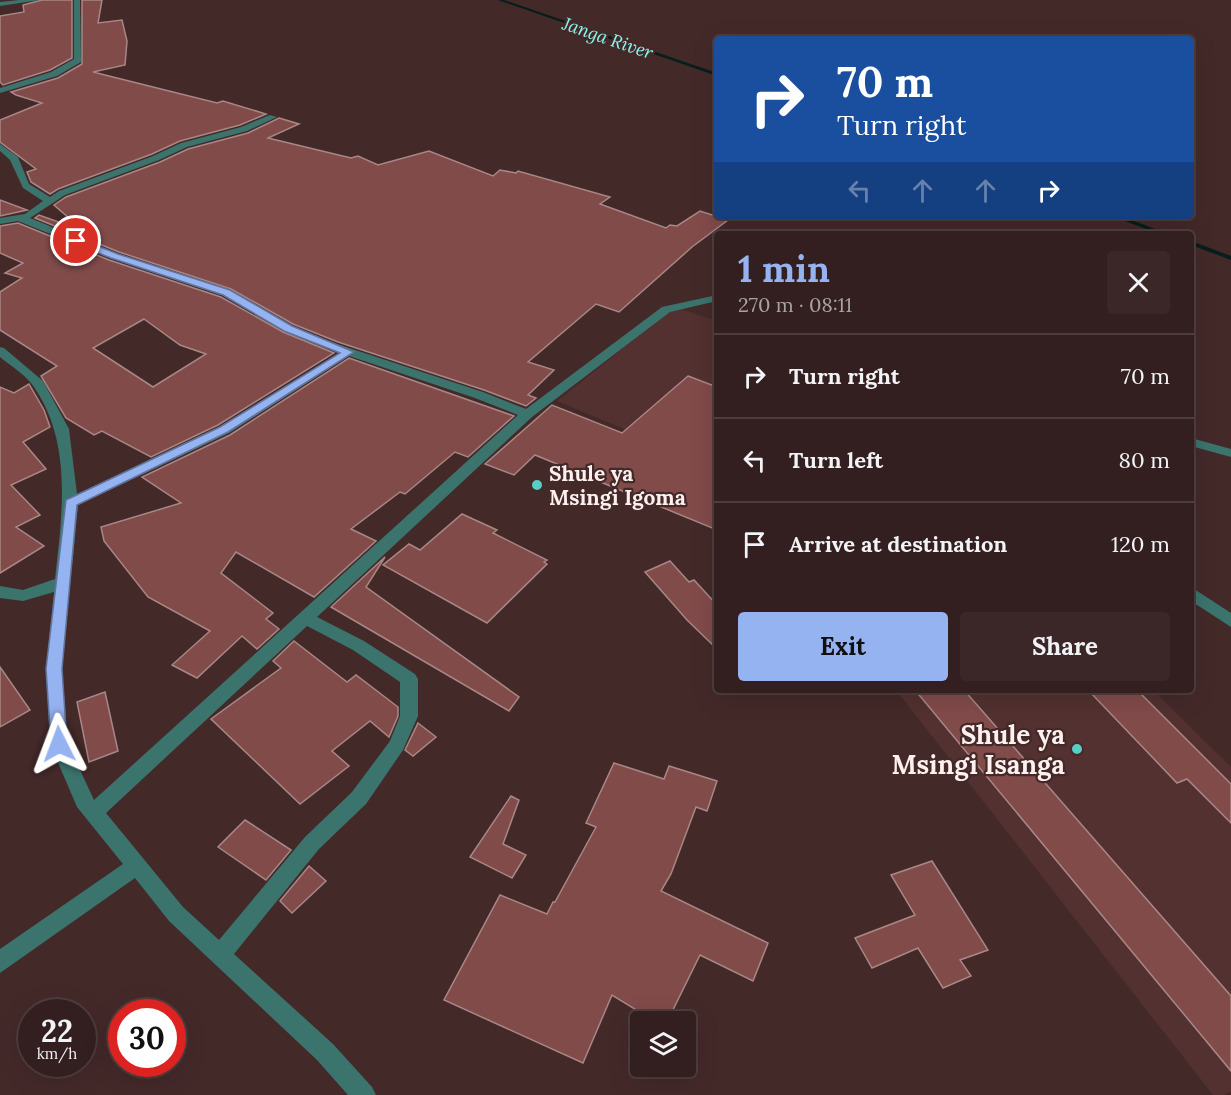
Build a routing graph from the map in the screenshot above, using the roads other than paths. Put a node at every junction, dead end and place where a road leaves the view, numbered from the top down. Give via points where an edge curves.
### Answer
1 (37, 0) edge
2 (77, 0) edge
3 (0, 4) edge
4 (0, 91) edge
5 (273, 117) dead end
6 (0, 147) edge
7 (48, 200) junction
8 (20, 218) junction
9 (0, 220) edge
10 (714, 299) edge
11 (0, 351) edge
12 (348, 352) junction
13 (527, 414) junction
14 (1194, 443) edge
15 (1231, 453) edge
16 (71, 503) junction
17 (62, 583) junction
18 (0, 592) edge
19 (1194, 595) edge
20 (304, 618) junction
21 (1231, 621) edge
22 (93, 813) junction
23 (136, 866) junction
24 (220, 955) junction
25 (0, 962) edge
26 (363, 1095) edge

1 - 3 street
2 - 4 street via 78,60 54,74
5 - 7 street via 246,130 167,151
6 - 7 street via 18,163 28,188
7 - 8 street via 37,211
8 - 9 street
8 - 12 street via 114,256 226,292 288,328
10 - 13 street via 666,309
11 - 16 street via 39,384 62,429
12 - 13 street
12 - 16 street via 224,430
13 - 20 street
14 - 15 street
16 - 17 street
17 - 18 street via 19,596
17 - 22 street via 54,669 59,744
19 - 21 street
20 - 22 street
20 - 24 street via 380,656 409,680 409,716 397,745 358,798 312,843
22 - 23 street
23 - 24 street via 176,914
23 - 25 street
24 - 26 street via 325,1052

